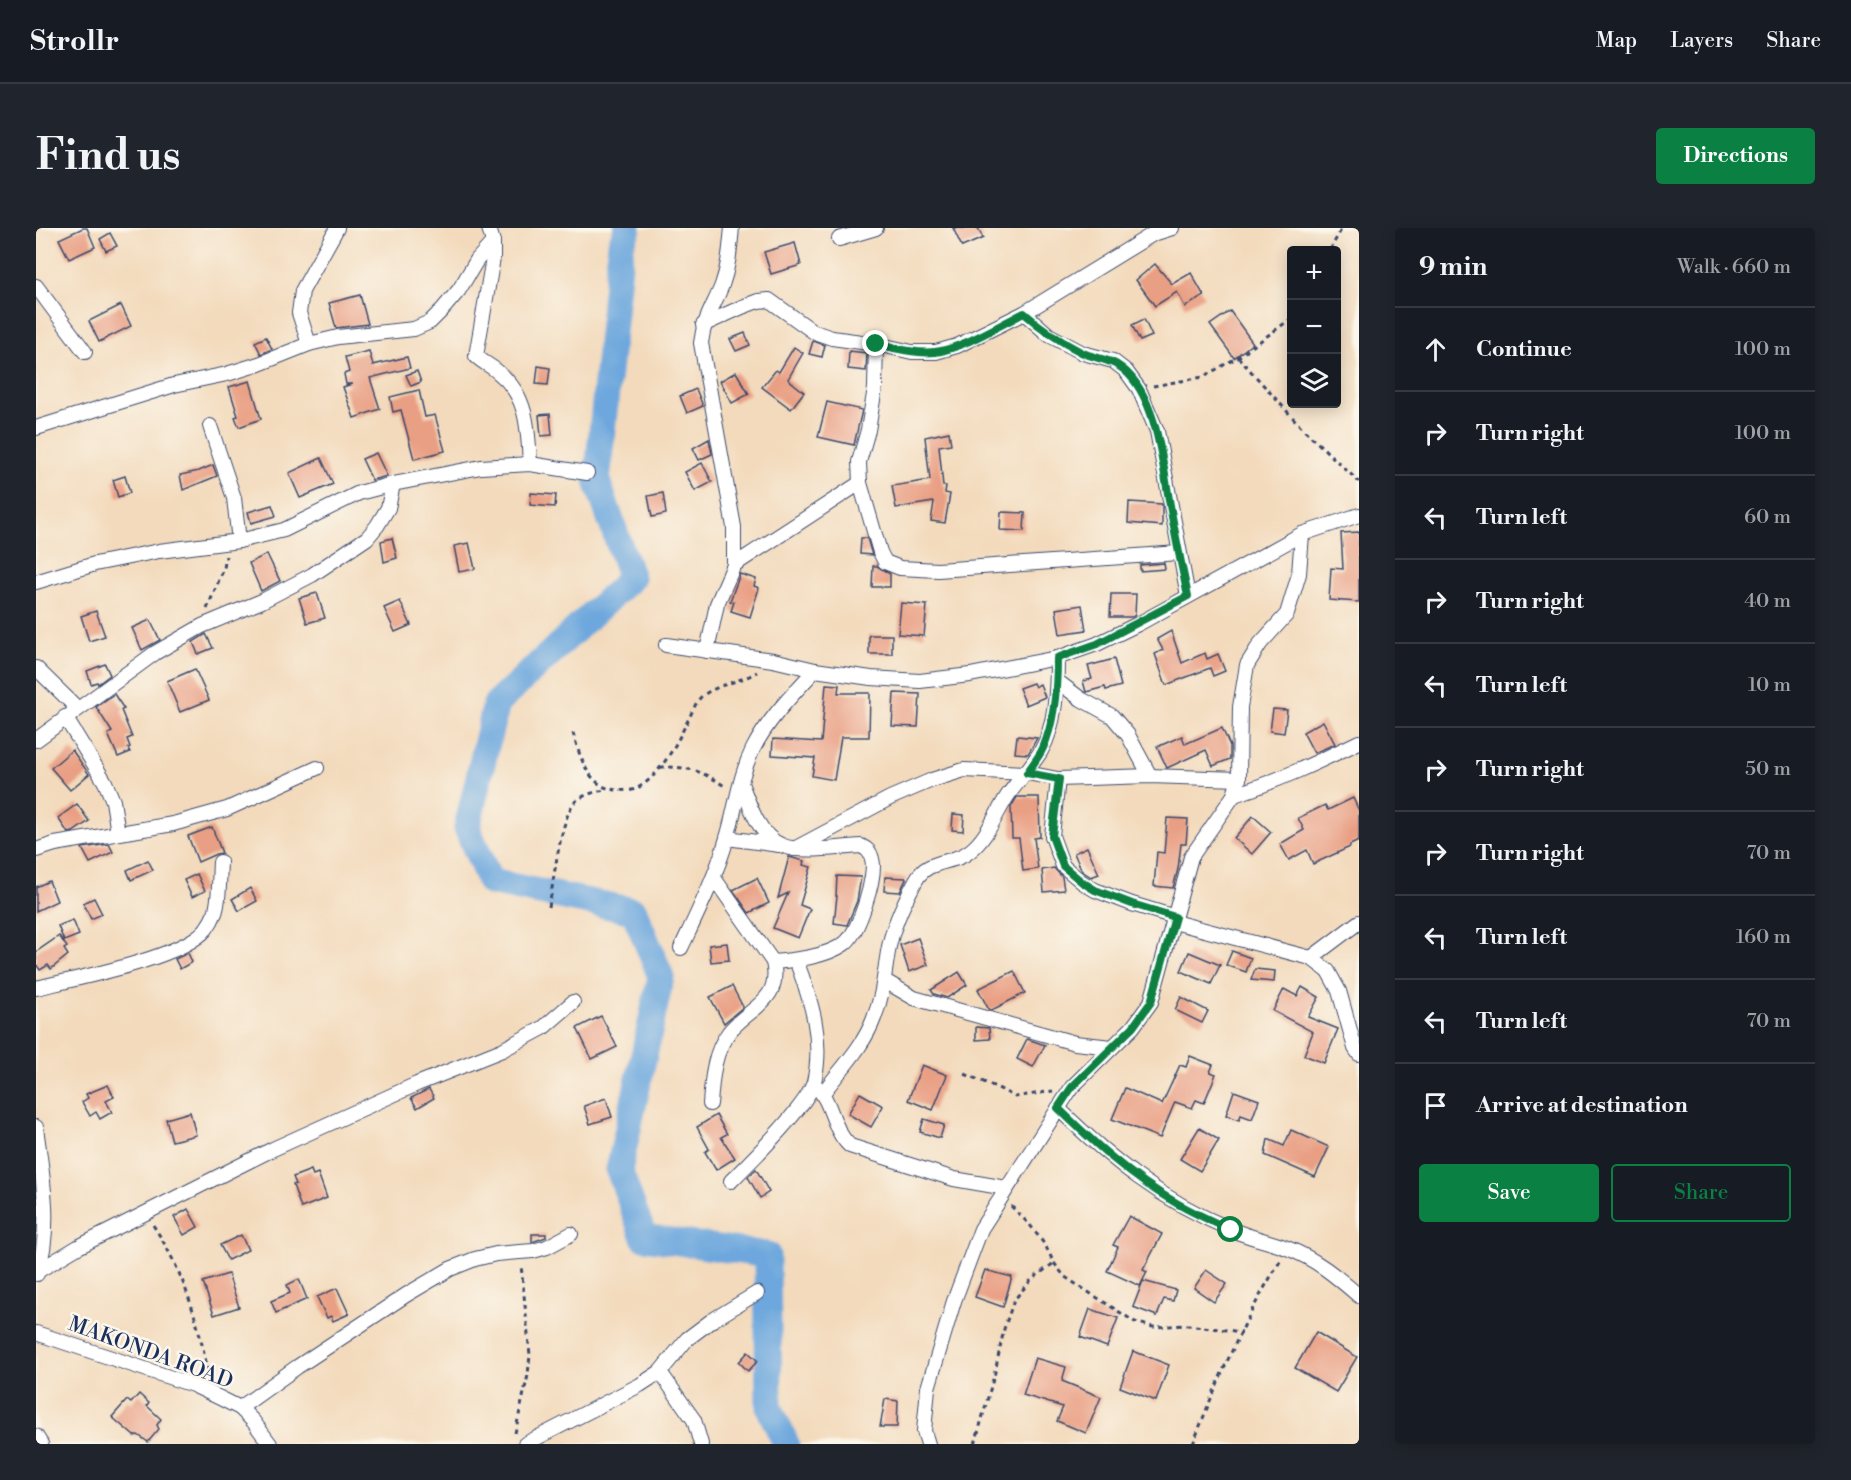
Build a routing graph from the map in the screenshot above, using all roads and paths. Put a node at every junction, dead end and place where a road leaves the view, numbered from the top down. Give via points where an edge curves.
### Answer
1 (337, 228) edge
2 (489, 228) edge
3 (732, 228) edge
4 (876, 228) edge
5 (1172, 228) edge
6 (1342, 228) edge
7 (1151, 231) edge
8 (839, 239) dead end
9 (493, 242) junction
10 (1332, 246) edge
11 (36, 286) edge
12 (1024, 313) junction
13 (1287, 322) edge
14 (703, 325) junction
15 (309, 344) junction
16 (876, 344) junction
17 (85, 352) dead end
18 (1238, 357) junction
19 (1139, 389) junction
20 (210, 426) dead end
21 (36, 428) edge
22 (530, 464) junction
23 (586, 473) dead end
24 (1359, 482) edge
25 (860, 483) junction
26 (393, 484) junction
27 (1359, 514) edge
28 (1302, 534) junction
29 (233, 542) junction
30 (1179, 553) junction
31 (734, 565) junction
32 (36, 582) edge
33 (1188, 596) junction
34 (202, 626) junction
35 (666, 645) dead end
36 (707, 651) junction
37 (1057, 658) junction
38 (773, 660) junction
39 (36, 668) edge
40 (815, 670) junction
41 (1057, 681) junction
42 (77, 708) junction
43 (65, 717) junction
44 (573, 733) dead end
45 (36, 740) edge
46 (1359, 742) edge
47 (660, 767) junction
48 (317, 768) dead end
49 (1027, 773) junction
50 (1150, 776) junction
51 (1059, 779) junction
52 (1239, 779) junction
53 (739, 789) junction
54 (609, 790) junction
55 (1234, 795) junction
56 (118, 833) junction
57 (727, 837) junction
58 (779, 845) junction
59 (794, 849) junction
60 (36, 850) edge
61 (220, 862) dead end
62 (714, 878) junction
63 (549, 907) dead end
64 (1175, 919) junction
65 (1359, 922) edge
66 (681, 948) dead end
67 (1311, 958) junction
68 (796, 960) junction
69 (773, 962) junction
70 (885, 981) junction
71 (36, 988) edge
72 (573, 1002) dead end
73 (1112, 1047) junction
74 (1359, 1054) edge
75 (965, 1074) dead end
76 (1072, 1087) junction
77 (818, 1088) junction
78 (710, 1104) dead end
79 (1058, 1108) junction
80 (36, 1127) edge
81 (731, 1181) dead end
82 (1004, 1192) junction
83 (145, 1213) junction
84 (571, 1234) dead end
85 (1288, 1248) junction
86 (519, 1252) junction
87 (1053, 1263) junction
88 (37, 1273) edge
89 (757, 1293) dead end
90 (1359, 1296) edge
91 (1242, 1332) junction
92 (36, 1333) edge
93 (660, 1372) junction
94 (213, 1394) junction
95 (240, 1408) junction
96 (36, 1436) edge
97 (41, 1444) edge
98 (270, 1444) edge
99 (513, 1444) edge
100 (525, 1444) edge
101 (701, 1444) edge
102 (928, 1444) edge
103 (975, 1444) edge
104 (1193, 1444) edge

1 - 15 street via 302,291 299,313
2 - 9 street
3 - 14 street via 729,264
4 - 8 street
5 - 7 street
6 - 10 path
7 - 12 street
9 - 15 street via 430,322 414,329
9 - 22 street via 476,356 513,386 524,407
11 - 17 street
12 - 16 street via 957,346 936,352 912,352
12 - 19 street via 1049,335 1083,353 1113,361
13 - 18 path
14 - 16 street via 742,306 769,300 814,333
14 - 31 street via 700,343 734,527
15 - 21 street via 248,368 174,385
16 - 25 street via 875,388 859,462
18 - 19 path via 1203,377
18 - 24 path via 1304,430
19 - 30 street via 1157,431
20 - 29 street via 234,498
22 - 23 street
22 - 26 street via 481,468
25 - 30 street via 880,552 885,562 900,568 938,570
25 - 31 street
26 - 29 street via 359,493 284,530
26 - 34 street via 388,508 367,538 312,575
27 - 28 street
28 - 33 street
28 - 52 street via 1299,574 1287,614 1247,665 1240,707
29 - 32 street via 159,551 95,564
29 - 34 path
30 - 33 street
31 - 36 street via 717,604
33 - 37 street via 1097,644
34 - 42 street via 155,653
35 - 36 street
36 - 38 street
37 - 40 street via 920,681
37 - 41 street
38 - 40 street
38 - 47 path via 746,679 700,698 675,748
39 - 42 street
40 - 53 street via 784,703 753,749
41 - 49 street via 1053,717 1042,749
41 - 50 street via 1112,716 1128,735
42 - 43 street
43 - 45 street
43 - 56 street via 105,782 113,801
44 - 54 path via 583,767
46 - 55 street via 1305,769
47 - 53 path via 685,767
47 - 54 path via 631,791
48 - 56 street via 227,809 173,824
49 - 51 street
49 - 59 street via 964,770 890,798
49 - 70 street via 976,846 959,857 924,869 917,878 893,931
50 - 51 street
50 - 52 street
51 - 64 street via 1052,836 1063,866 1095,890
52 - 55 street
53 - 57 street
53 - 58 street via 764,831
54 - 63 path via 597,790 575,802 565,819
55 - 64 street via 1191,857
56 - 60 street
57 - 58 street
57 - 62 street
58 - 59 street
59 - 68 street via 861,846 869,850 873,861 864,912 853,936 831,950
61 - 71 street via 216,911 205,930 193,939 117,969
62 - 66 street
62 - 69 street
64 - 67 street
64 - 73 street via 1151,1002
65 - 67 street
67 - 74 street via 1328,971 1339,991
68 - 69 street
68 - 77 street via 812,1003 819,1038
69 - 78 street via 776,975 772,989 729,1032 720,1048
70 - 73 street via 914,998 1075,1043
70 - 77 street via 874,1020 864,1038
72 - 83 street via 543,1028 502,1050 347,1114
73 - 76 street
75 - 76 path via 1015,1097
76 - 79 street
77 - 81 street
77 - 82 street via 842,1138 850,1146
79 - 82 street
79 - 85 street via 1098,1148 1173,1202 1231,1230
80 - 88 street via 45,1215
82 - 87 path via 1045,1245
82 - 102 street via 981,1229 954,1301 928,1388 924,1431
83 - 88 street
83 - 94 path via 181,1275 195,1313
84 - 86 street via 547,1247
85 - 90 street via 1328,1268
85 - 91 path
86 - 95 street via 475,1259 450,1269
86 - 99 path via 530,1355
87 - 91 path via 1065,1277 1135,1322 1153,1327 1188,1325
87 - 103 path via 1014,1299
89 - 93 street via 687,1339
91 - 104 path
92 - 94 street, MAKONDA ROAD
93 - 100 street
93 - 101 street via 694,1420
94 - 95 street, MAKONDA ROAD
95 - 98 street, MAKONDA ROAD
96 - 97 street

